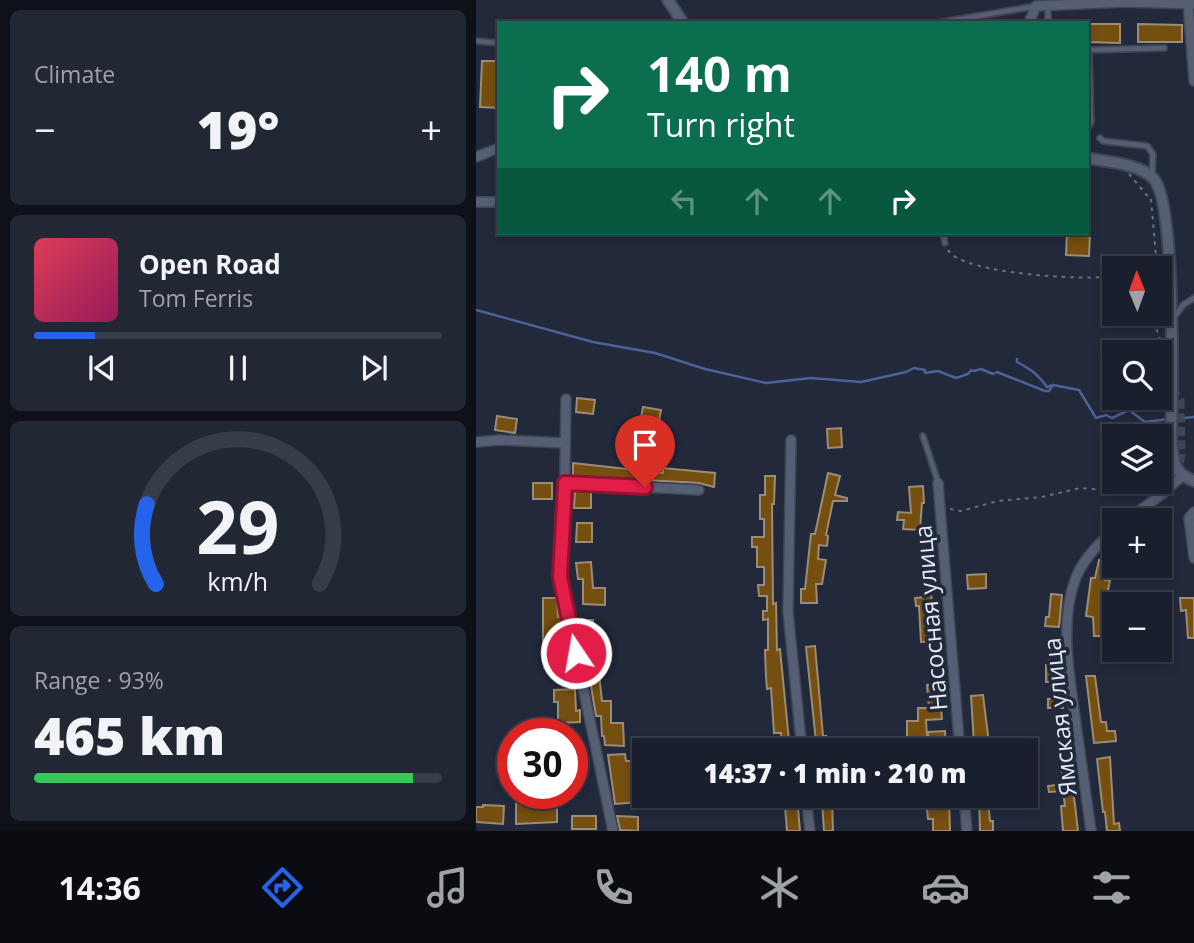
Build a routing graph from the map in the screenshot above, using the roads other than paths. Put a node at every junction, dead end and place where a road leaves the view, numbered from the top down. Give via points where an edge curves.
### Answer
1 (668, 0) edge
2 (1130, 1) edge
3 (1191, 4) edge
4 (1036, 6) junction
5 (1048, 6) junction
6 (682, 21) edge
7 (949, 21) edge
8 (1030, 21) edge
9 (1048, 21) edge
10 (476, 41) edge
11 (497, 43) edge
12 (1164, 48) dead end
13 (1089, 50) edge
14 (1089, 74) edge
15 (1194, 81) edge
16 (1089, 126) edge
17 (1100, 138) dead end
18 (497, 149) edge
19 (477, 156) edge
20 (1089, 158) edge
21 (1152, 177) junction
22 (476, 202) edge
23 (497, 202) edge
24 (943, 235) edge
25 (945, 243) road end
26 (1167, 256) edge
27 (1194, 298) edge
28 (1172, 320) edge
29 (1170, 326) edge
30 (566, 399) dead end
31 (923, 436) dead end
32 (791, 440) dead end
33 (476, 442) edge
34 (565, 443) junction
35 (1179, 471) junction
36 (1194, 481) edge
37 (565, 483) junction
38 (938, 483) joint
39 (699, 490) dead end
40 (1143, 508) edge
41 (1194, 512) edge
42 (1102, 542) edge
43 (1194, 558) edge
44 (801, 738) edge
45 (959, 738) edge
46 (807, 808) edge
47 (965, 808) edge
48 (613, 831) edge
49 (810, 831) edge
50 (967, 831) edge
51 (1091, 831) edge

1 - 6 street
2 - 3 street
2 - 5 street
3 - 15 street
4 - 5 street
4 - 7 lane
4 - 8 street
5 - 9 lane
10 - 11 lane
12 - 13 lane
14 - 16 lane
17 - 21 lane via 1147,146 1153,154
18 - 19 street
20 - 21 street via 1135,168
21 - 26 street via 1160,188 1165,211
22 - 23 street
24 - 25 lane
27 - 28 lane
29 - 35 street via 1168,379
30 - 34 street
31 - 38 lane
32 - 44 street via 788,612
33 - 34 street
34 - 37 street
35 - 36 street
35 - 40 street via 1165,492
37 - 39 street
37 - 48 street via 560,577
38 - 45 street, Насосная улица
41 - 43 street via 1189,518
42 - 51 street, Ямская улица via 1079,571 1069,612 1070,680
46 - 49 street
47 - 50 street

